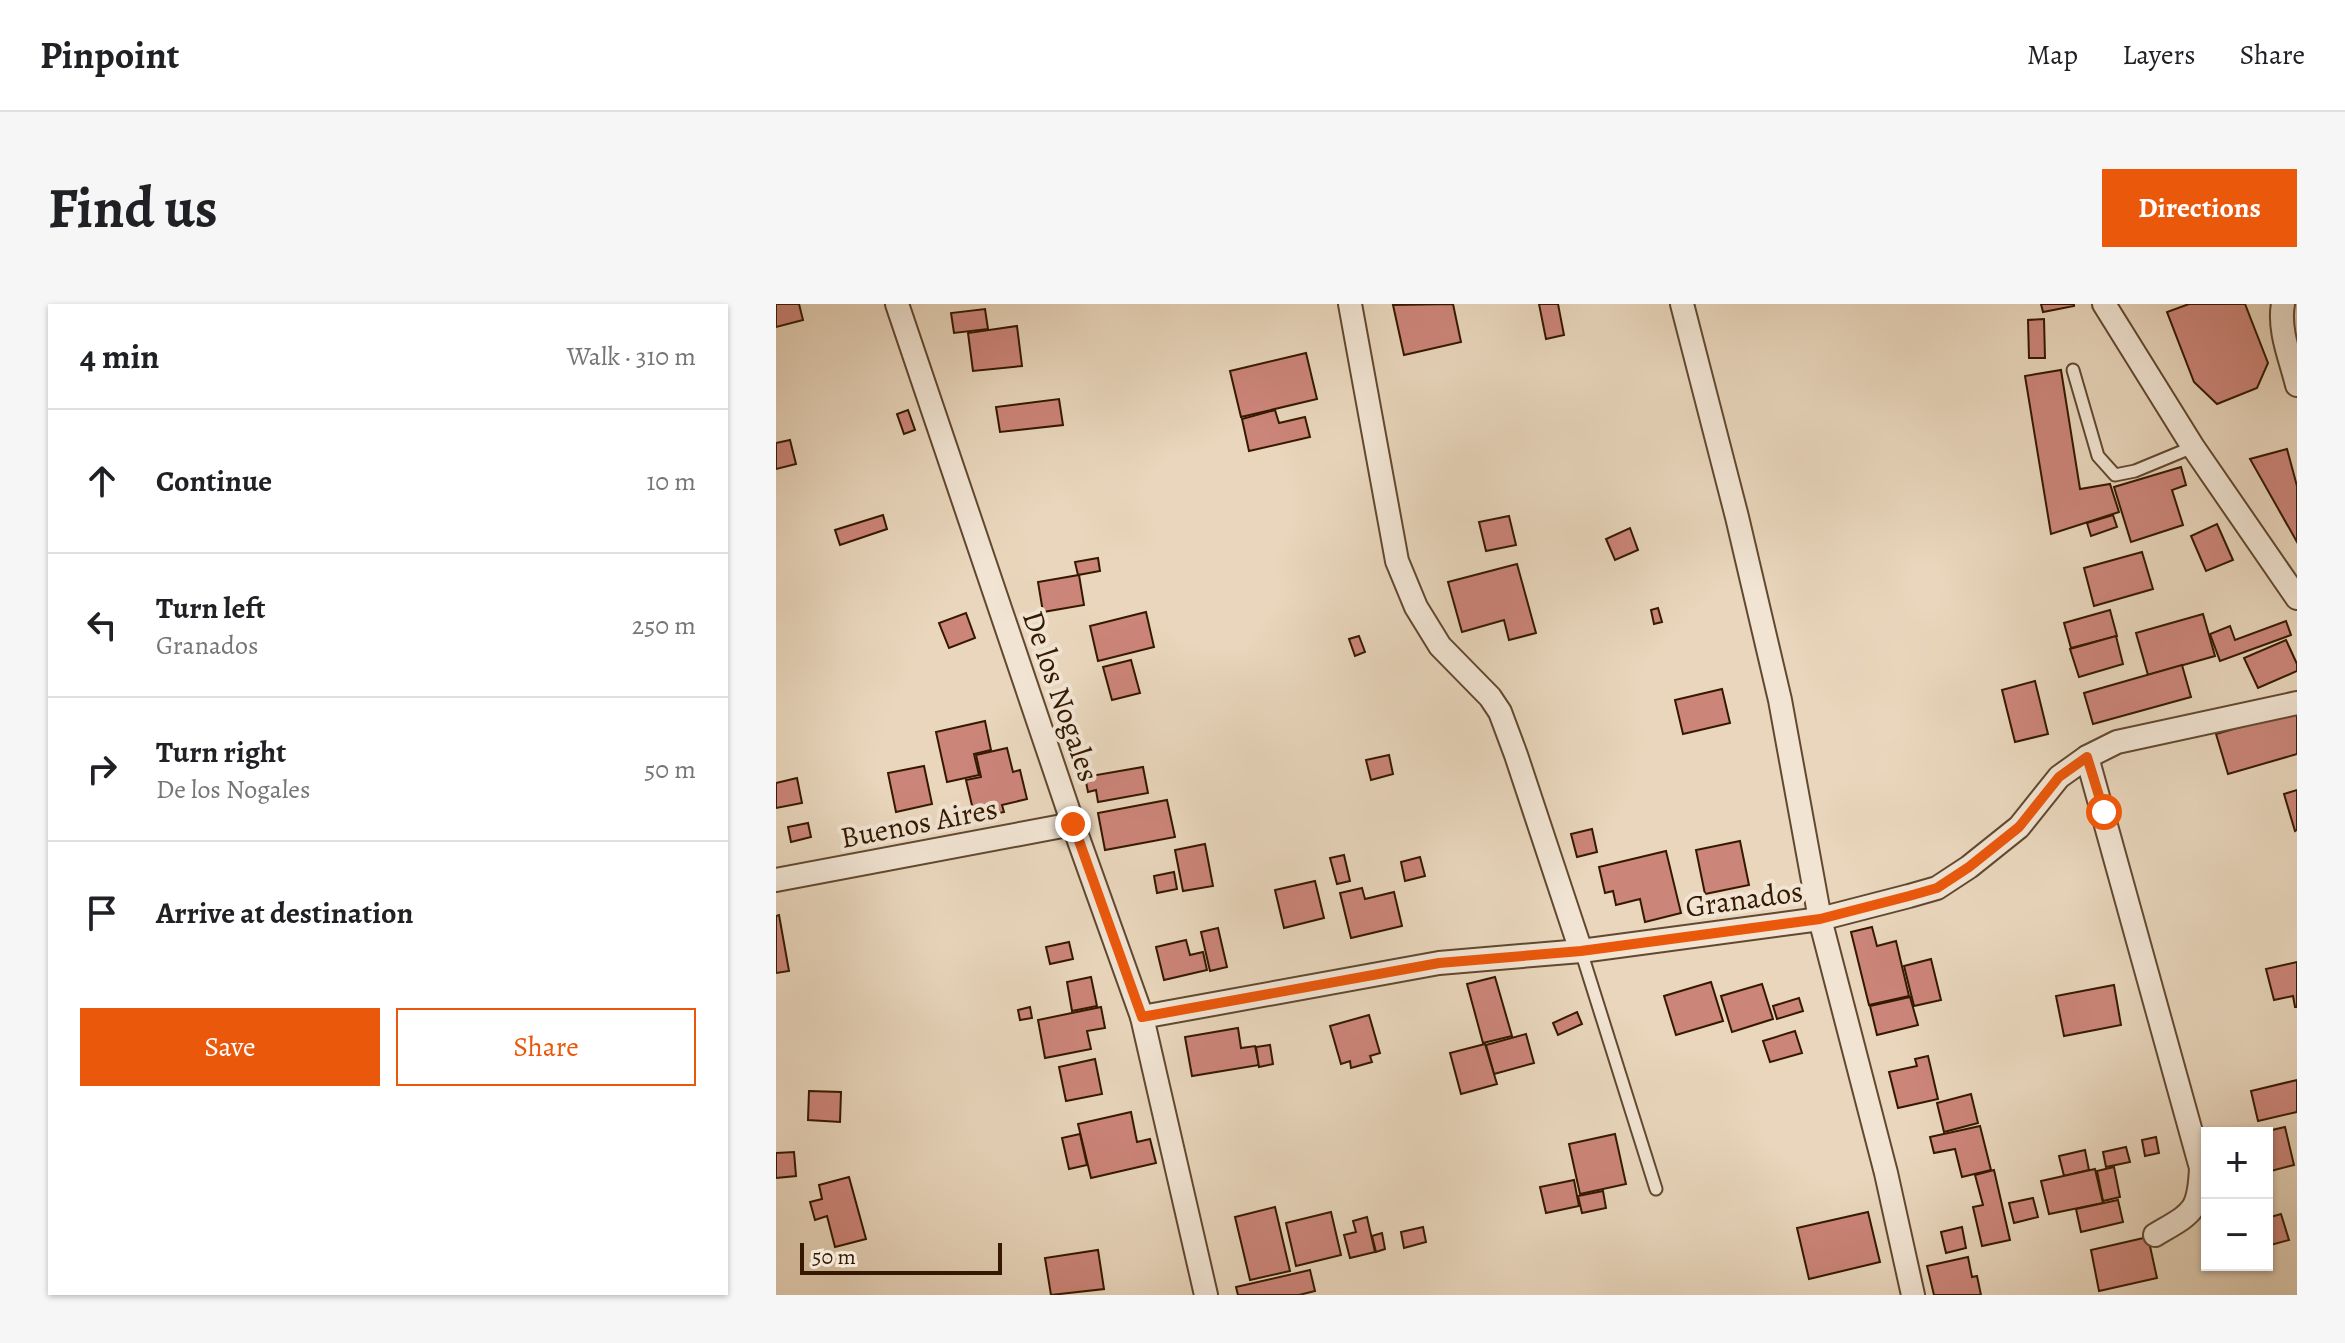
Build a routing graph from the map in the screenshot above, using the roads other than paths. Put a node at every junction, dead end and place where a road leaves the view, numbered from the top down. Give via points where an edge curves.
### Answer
1 (897, 304) edge
2 (1350, 304) edge
3 (1682, 304) edge
4 (2104, 304) edge
5 (2283, 304) edge
6 (2073, 370) dead end
7 (2297, 385) edge
8 (2193, 447) junction
9 (2297, 598) edge
10 (2297, 703) edge
11 (2087, 757) junction
12 (1073, 824) junction
13 (776, 880) edge
14 (1820, 919) junction
15 (1581, 951) junction
16 (1142, 1017) junction
17 (1656, 1189) dead end
18 (2155, 1235) dead end
19 (1206, 1295) edge
20 (1913, 1295) edge

1 - 12 street, De los Nogales
2 - 15 street via 1397,561 1440,646 1500,712
3 - 14 street via 1776,685
4 - 8 street
5 - 7 street via 2283,328
6 - 8 lane via 2098,456 2115,475
8 - 9 street
10 - 11 street, Granados via 2117,742
11 - 14 street, Granados via 2059,777 2019,827 1937,888
11 - 18 street via 2201,1168 2194,1209
12 - 13 street, Buenos Aires
12 - 16 street, De los Nogales
14 - 15 street, Granados
14 - 20 street
15 - 16 street, Granados via 1439,963
15 - 17 lane
16 - 19 street, De los Nogales

